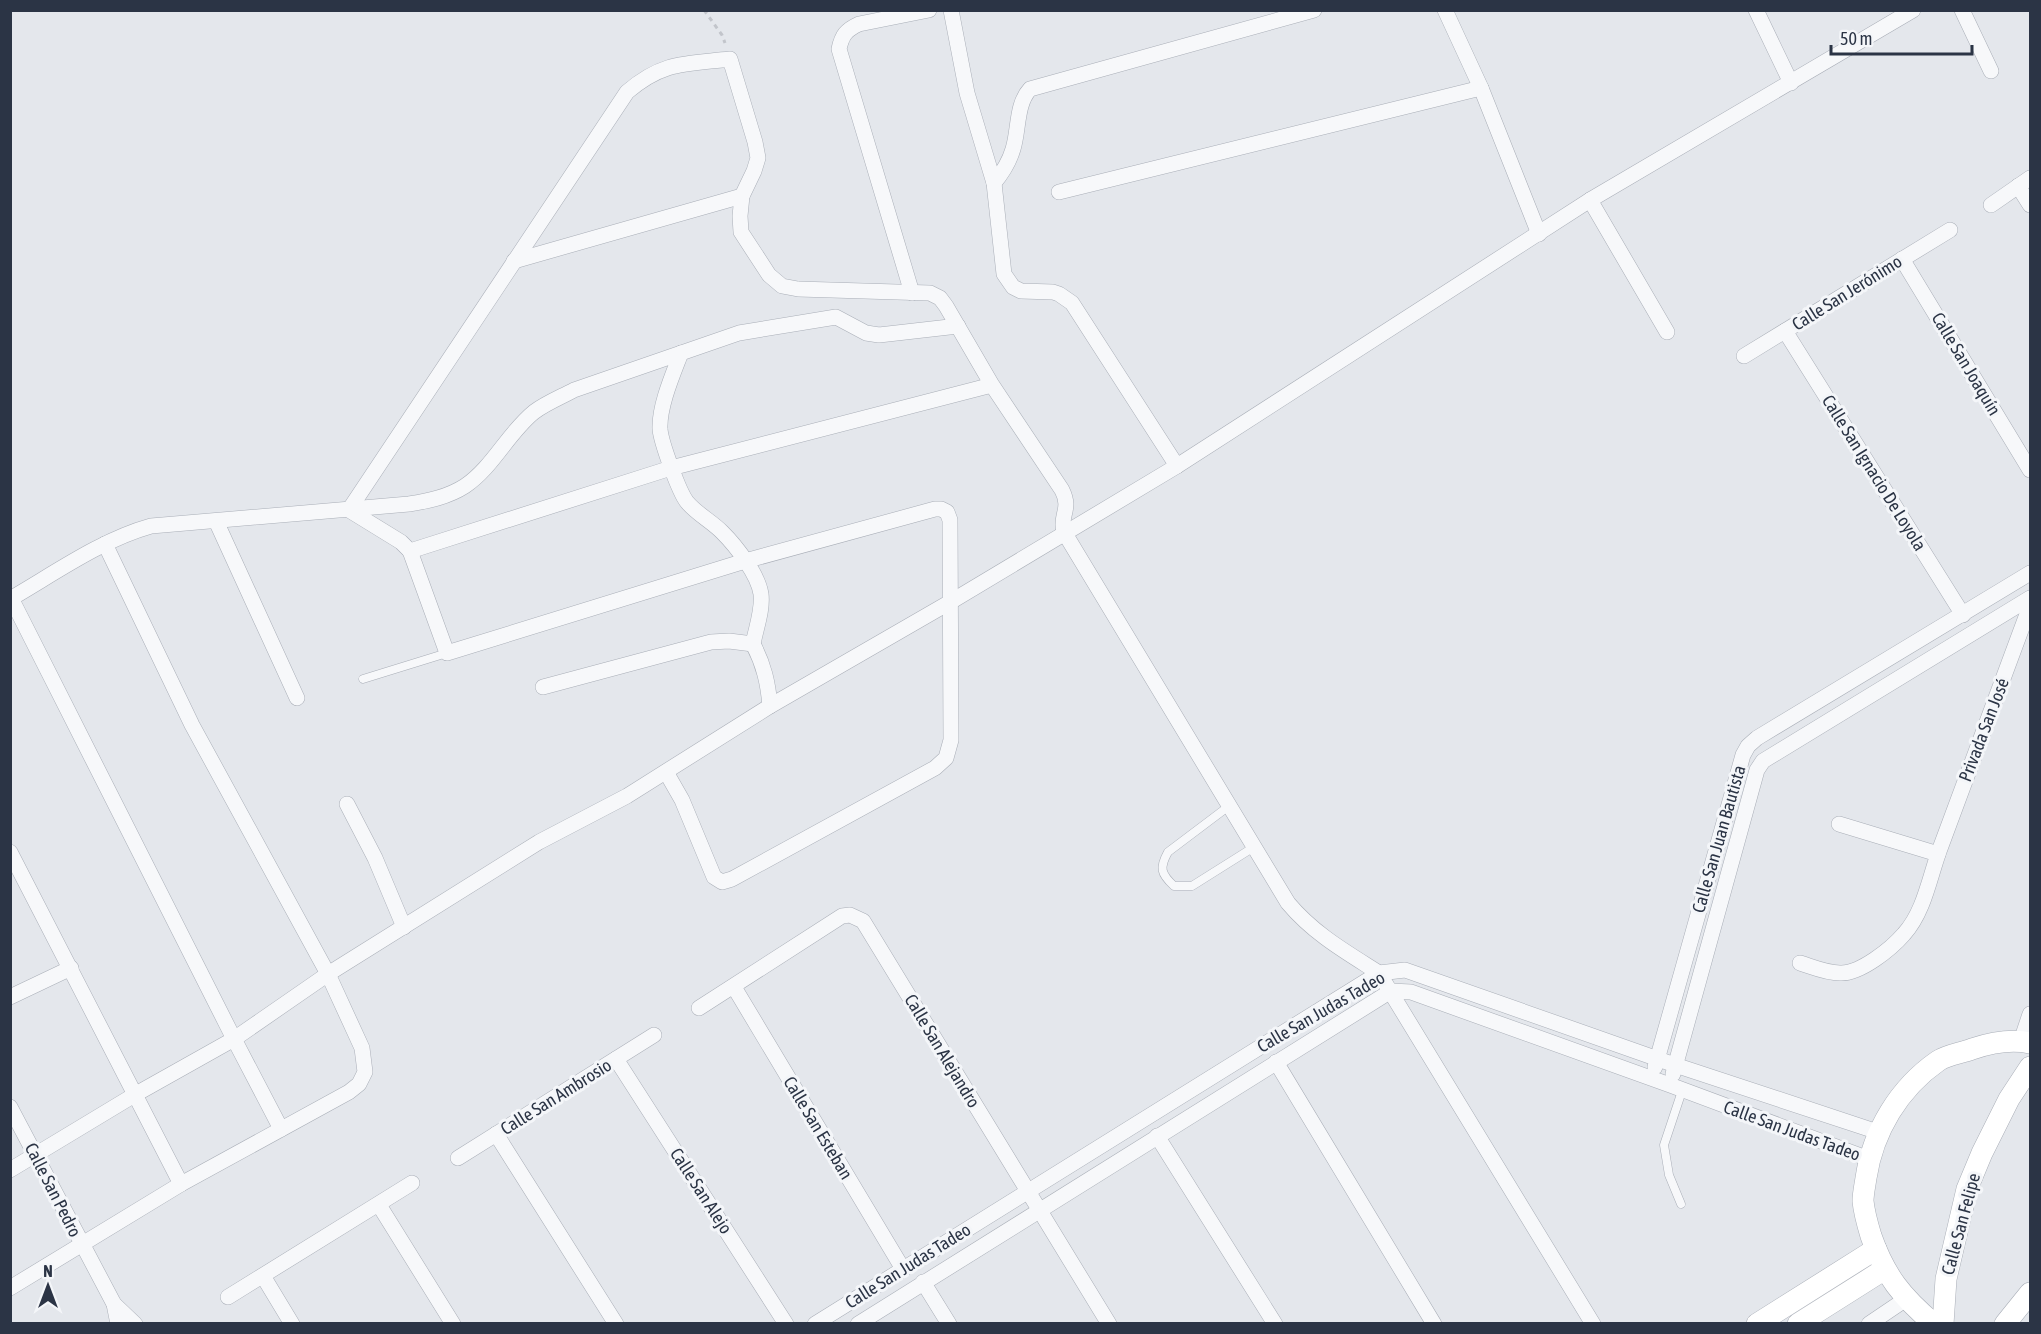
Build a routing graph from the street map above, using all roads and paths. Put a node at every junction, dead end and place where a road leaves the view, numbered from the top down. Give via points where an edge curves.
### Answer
1 (704, 10) edge
2 (929, 10) edge
3 (951, 10) edge
4 (1314, 10) edge
5 (1445, 10) edge
6 (1756, 10) edge
7 (1962, 10) edge
8 (1905, 13) edge
9 (730, 59) junction
10 (1991, 71) dead end
11 (1791, 83) junction
12 (1481, 88) junction
13 (2024, 182) edge
14 (994, 183) junction
15 (1059, 192) dead end
16 (742, 196) junction
17 (1590, 201) junction
18 (1991, 205) dead end
19 (2031, 205) edge
20 (1950, 230) dead end
21 (1539, 234) junction
22 (1902, 259) junction
23 (514, 261) junction
24 (912, 293) junction
25 (958, 326) junction
26 (1785, 331) junction
27 (1667, 332) dead end
28 (681, 353) junction
29 (1744, 356) dead end
30 (992, 385) junction
31 (1177, 466) junction
32 (671, 468) junction
33 (2031, 470) edge
34 (349, 510) junction
35 (216, 521) junction
36 (1064, 532) junction
37 (105, 544) junction
38 (410, 551) junction
39 (745, 561) junction
40 (2031, 573) edge
41 (11, 598) edge
42 (2031, 598) edge
43 (952, 601) junction
44 (2031, 606) edge
45 (1963, 615) junction
46 (753, 644) junction
47 (447, 653) junction
48 (363, 679) dead end
49 (543, 687) dead end
50 (297, 698) dead end
51 (770, 706) junction
52 (666, 772) junction
53 (347, 804) dead end
54 (1229, 806) junction
55 (1839, 824) dead end
56 (1254, 847) junction
57 (10, 852) edge
58 (1938, 854) junction
59 (404, 927) junction
60 (1800, 963) dead end
61 (71, 968) junction
62 (1379, 973) junction
63 (328, 974) junction
64 (734, 987) junction
65 (1391, 991) junction
66 (10, 997) edge
67 (699, 1008) dead end
68 (2031, 1014) edge
69 (654, 1035) dead end
70 (234, 1039) junction
71 (2026, 1042) edge
72 (1657, 1058) junction
73 (616, 1059) junction
74 (1276, 1062) junction
75 (1675, 1065) junction
76 (2031, 1067) edge
77 (1652, 1079) junction
78 (1676, 1088) junction
79 (136, 1094) junction
80 (10, 1107) edge
81 (281, 1129) junction
82 (1878, 1132) junction
83 (496, 1134) junction
84 (1157, 1136) junction
85 (36, 1156) junction
86 (458, 1158) dead end
87 (1869, 1160) junction
88 (10, 1170) edge
89 (412, 1183) dead end
90 (181, 1184) junction
91 (1028, 1192) junction
92 (1682, 1204) dead end
93 (379, 1205) junction
94 (1039, 1211) junction
95 (81, 1244) junction
96 (1876, 1249) junction
97 (903, 1269) junction
98 (1885, 1269) junction
99 (263, 1276) junction
100 (923, 1282) junction
101 (10, 1288) edge
102 (2031, 1293) edge
103 (228, 1297) dead end
104 (114, 1304) junction
105 (1918, 1314) edge
106 (118, 1323) edge
107 (135, 1323) edge
108 (292, 1323) edge
109 (453, 1323) edge
110 (616, 1323) edge
111 (786, 1323) edge
112 (815, 1323) edge
113 (858, 1323) edge
114 (949, 1323) edge
115 (1109, 1323) edge
116 (1275, 1323) edge
117 (1434, 1323) edge
118 (1593, 1323) edge
119 (1757, 1323) edge
120 (1798, 1323) edge
121 (1869, 1323) edge
122 (1942, 1323) edge
123 (2005, 1323) edge

1 - 9 path via 722,34
2 - 24 street via 859,24 842,36 839,49
3 - 14 street via 967,93
4 - 14 street via 1030,89 1023,97 1010,158
5 - 12 street
6 - 11 street
7 - 10 street
8 - 11 street
9 - 16 street via 758,158
9 - 23 street via 661,69 627,92
11 - 17 street
12 - 15 street
12 - 21 street
13 - 18 street
13 - 19 street
14 - 31 street via 1008,282 1021,291 1059,294 1072,303
16 - 23 street
16 - 24 street via 741,232 782,286
17 - 21 street
17 - 27 street
20 - 22 street, Calle San Jerónimo
21 - 31 street
22 - 26 street, Calle San Jerónimo
22 - 33 street, Calle San Joaquín
23 - 34 street
24 - 25 street via 930,293 940,298
25 - 28 street via 879,335 866,333 836,317 823,317 739,333
25 - 30 street
26 - 29 street, Calle San Jerónimo
26 - 45 street, Calle San Ignacio De Loyola
28 - 32 street via 660,429
28 - 34 street via 574,390 533,412 484,468 450,494 408,504
30 - 32 street
30 - 36 street via 1062,490 1067,508
31 - 36 street
32 - 38 street
32 - 39 street via 685,500 722,532
34 - 35 street
34 - 38 street
35 - 37 street via 151,525
35 - 50 street
36 - 43 street
36 - 54 street
37 - 41 street
37 - 63 street via 192,725
38 - 47 street
39 - 43 street via 941,509 950,520
39 - 46 street via 761,595
39 - 47 street
40 - 45 street, Calle San Juan Bautista
41 - 70 street
42 - 75 street, Calle San Juan Bautista via 1763,761 1757,770
43 - 51 street
43 - 52 street via 951,740 946,758 935,768 722,882 714,877
44 - 58 street, Privada San José
45 - 72 street, Calle San Juan Bautista via 1748,746
46 - 49 street via 711,642
46 - 51 street via 768,680
47 - 48 lane
51 - 52 street
52 - 59 street via 539,842
53 - 59 street
54 - 56 street
54 - 56 lane via 1168,852 1162,863 1164,877 1174,886 1192,886
55 - 58 street
56 - 62 street via 1304,922
57 - 61 street
58 - 60 street, Privada San José via 1917,915 1892,945 1855,971 1842,974
59 - 63 street
61 - 66 street
61 - 79 street
62 - 65 street
62 - 72 street, Calle San Judas Tadeo via 1405,970
62 - 91 street, Calle San Judas Tadeo
63 - 70 street
63 - 81 street via 362,1048 365,1072 349,1092
64 - 67 street
64 - 91 street, Calle San Alejandro via 842,916 860,919
64 - 97 street, Calle San Esteban
65 - 74 street, Calle San Judas Tadeo
65 - 77 street, Calle San Judas Tadeo via 1411,992
65 - 118 street
68 - 71 street
69 - 73 street, Calle San Ambrosio
70 - 79 street
70 - 81 street
71 - 82 main road via 1985,1045 1939,1060 1905,1090
72 - 75 street, Calle San Judas Tadeo
72 - 77 street, Calle San Juan Bautista
73 - 83 street, Calle San Ambrosio
73 - 111 street, Calle San Alejo
74 - 84 street, Calle San Judas Tadeo
74 - 117 street
75 - 78 street, Calle San Juan Bautista
75 - 82 street, Calle San Judas Tadeo
76 - 122 main road, Calle San Felipe via 2009,1099 1967,1189 1946,1279
77 - 78 street, Calle San Judas Tadeo
78 - 87 street, Calle San Judas Tadeo
78 - 92 lane via 1664,1145 1669,1175
79 - 85 street
79 - 90 street
80 - 85 street, Calle San Pedro
81 - 90 street
82 - 87 main road
83 - 86 street, Calle San Ambrosio
83 - 110 street
84 - 94 street, Calle San Judas Tadeo
84 - 116 street
85 - 88 street
85 - 95 street, Calle San Pedro
87 - 96 main road via 1863,1200
89 - 93 street
90 - 95 street
91 - 94 street
91 - 97 street, Calle San Judas Tadeo
93 - 99 street
93 - 109 street
94 - 100 street, Calle San Judas Tadeo
94 - 115 street
95 - 101 street
95 - 104 street, Calle San Pedro
96 - 98 main road
96 - 119 main road
97 - 112 street, Calle San Judas Tadeo
98 - 105 main road
98 - 120 main road
99 - 103 street
99 - 108 street
100 - 113 street, Calle San Judas Tadeo
100 - 114 street
102 - 123 main road
104 - 106 street, Calle San Pedro
104 - 107 street, Calle San Pedro
105 - 121 street

